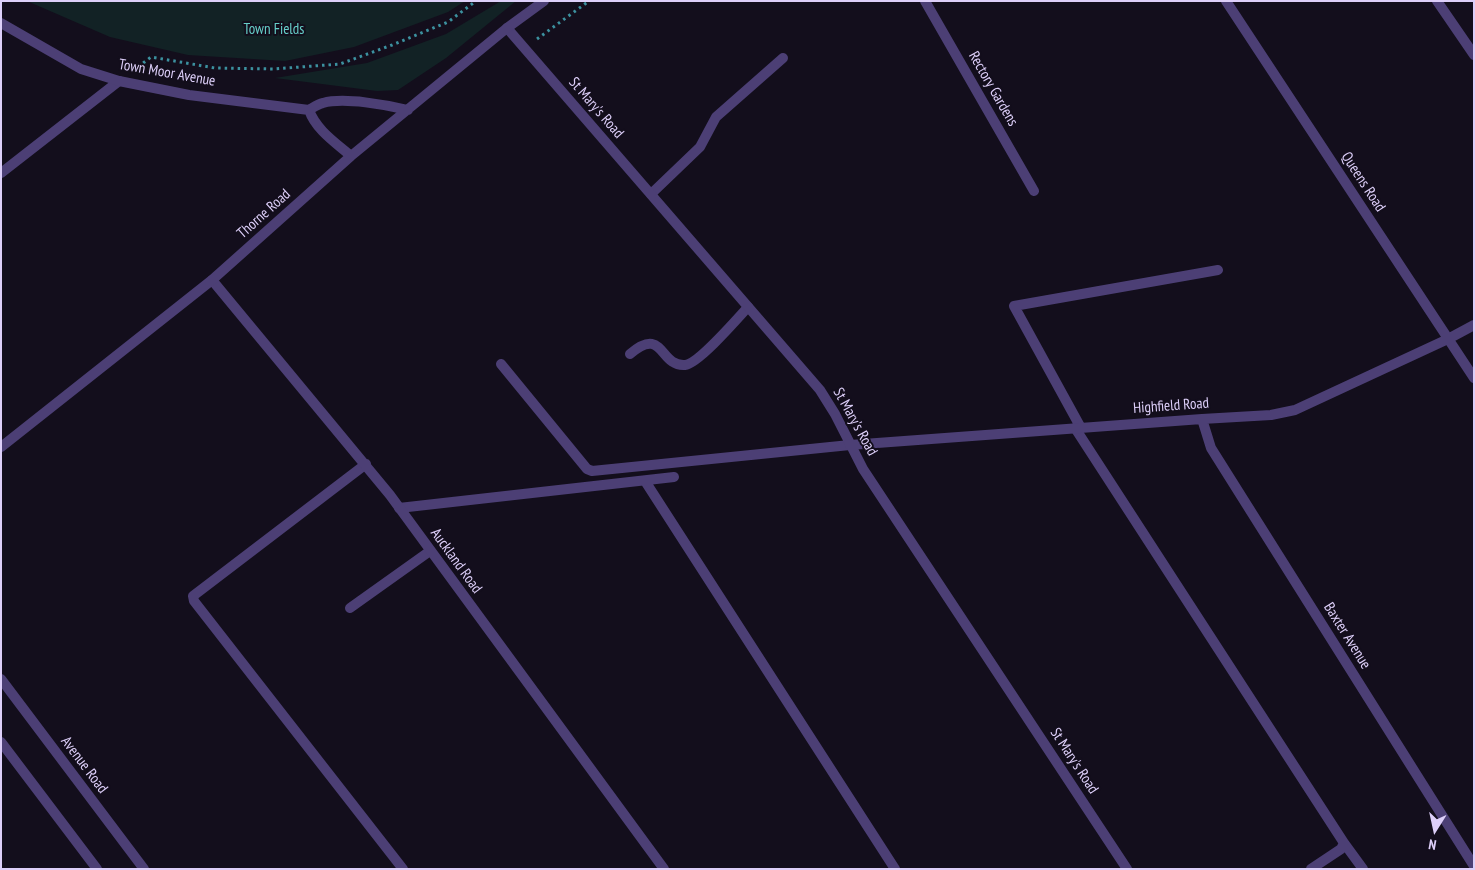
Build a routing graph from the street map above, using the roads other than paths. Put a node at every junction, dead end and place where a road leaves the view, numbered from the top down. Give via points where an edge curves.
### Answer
1 (544, 1) edge
2 (925, 1) edge
3 (1226, 1) edge
4 (1437, 1) edge
5 (1, 23) edge
6 (507, 28) junction
7 (1474, 56) edge
8 (783, 58) dead end
9 (119, 82) junction
10 (309, 110) junction
11 (408, 110) junction
12 (351, 156) junction
13 (1, 173) edge
14 (1034, 191) dead end
15 (651, 194) junction
16 (1218, 270) dead end
17 (212, 280) junction
18 (748, 307) junction
19 (1474, 325) edge
20 (1448, 339) junction
21 (630, 354) dead end
22 (501, 364) dead end
23 (1474, 378) edge
24 (1202, 419) junction
25 (1078, 428) junction
26 (850, 445) junction
27 (1, 448) edge
28 (366, 464) junction
29 (674, 477) dead end
30 (645, 481) junction
31 (399, 508) junction
32 (430, 551) junction
33 (350, 608) dead end
34 (1, 680) edge
35 (1, 742) edge
36 (1344, 843) junction
37 (1474, 866) edge
38 (97, 869) edge
39 (144, 869) edge
40 (403, 869) edge
41 (664, 869) edge
42 (895, 869) edge
43 (1127, 869) edge
44 (1311, 869) edge
45 (1363, 869) edge

1 - 6 street, Thorne Road
2 - 14 street, Rectory Gardens
3 - 20 street, Queens Road
4 - 7 street
5 - 9 street, Town Moor Avenue via 82,69
6 - 11 street, Thorne Road
6 - 15 street, St Mary's Road
8 - 15 street via 716,117 700,147
9 - 10 street, Town Moor Avenue via 190,95
9 - 13 street
10 - 11 street, Town Moor Avenue via 331,101
10 - 12 street via 318,126
11 - 12 street, Thorne Road
12 - 17 street, Thorne Road
15 - 18 street, St Mary's Road
16 - 25 street via 1014,306
17 - 27 street, Thorne Road
17 - 28 street, Auckland Road
18 - 21 street via 700,356 686,365 677,363 656,345 648,343
18 - 26 street, St Mary's Road via 820,390
19 - 20 street, Highfield Road
20 - 23 street, Queens Road
20 - 24 street, Highfield Road via 1295,410 1271,415
22 - 26 street, Highfield Road via 587,469 592,471
24 - 25 street, Highfield Road
24 - 37 street, Baxter Avenue via 1211,448
25 - 26 street, Highfield Road
25 - 36 street
26 - 43 street, St Mary's Road
28 - 31 street, Auckland Road
28 - 40 street via 193,596
29 - 30 street
30 - 31 street
30 - 42 street
31 - 32 street, Auckland Road
32 - 33 street
32 - 41 street, Auckland Road
34 - 39 street, Avenue Road
35 - 38 street
36 - 44 street
36 - 45 street

